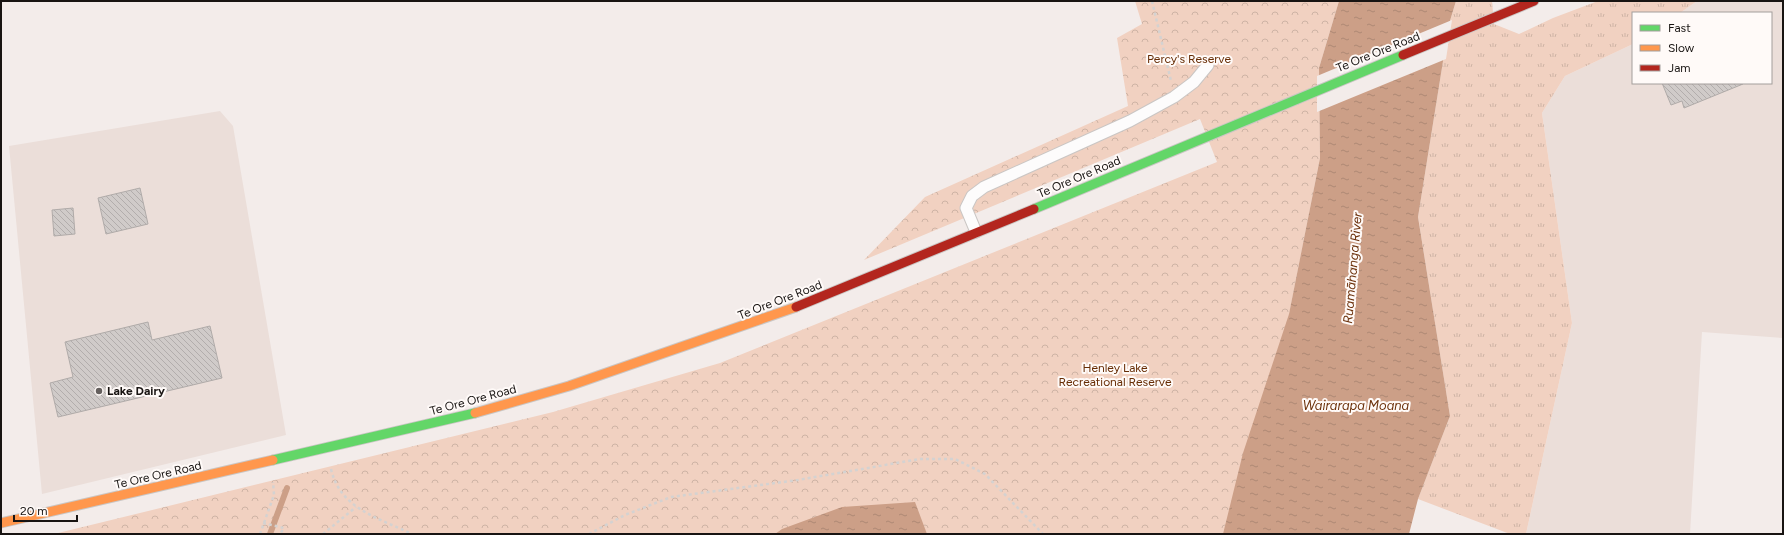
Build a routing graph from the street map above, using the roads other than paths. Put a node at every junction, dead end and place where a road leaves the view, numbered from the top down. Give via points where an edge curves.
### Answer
1 (1533, 2) edge
2 (1208, 65) dead end
3 (976, 232) junction
4 (1, 523) edge

1 - 3 main road, Te Ore Ore Road
2 - 3 lane via 1194,82 1174,97 1130,121 984,187 972,196 966,208
3 - 4 main road, Te Ore Ore Road via 783,313 569,386 472,414

